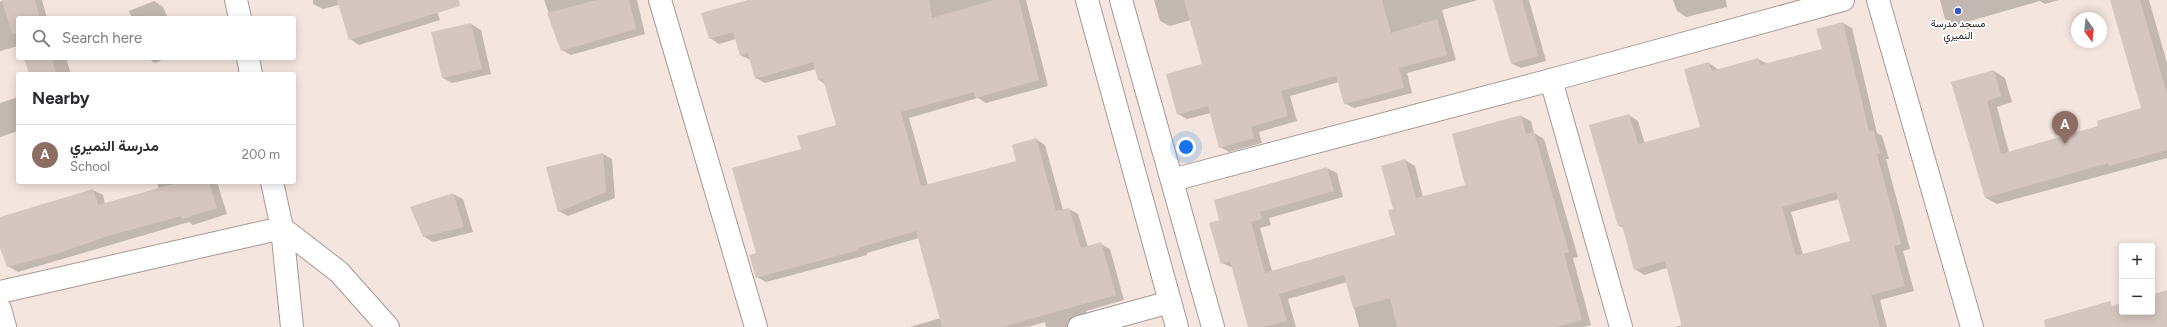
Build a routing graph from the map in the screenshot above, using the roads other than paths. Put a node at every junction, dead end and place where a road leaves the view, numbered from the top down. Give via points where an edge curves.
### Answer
1 (236, 0) edge
2 (660, 0) edge
3 (1088, 0) edge
4 (1121, 0) edge
5 (1843, 0) edge
6 (1878, 0) edge
7 (240, 16) edge
8 (248, 60) edge
9 (251, 72) edge
10 (1551, 80) junction
11 (1172, 180) junction
12 (272, 184) edge
13 (282, 228) junction
14 (0, 292) edge
15 (1170, 302) junction
16 (0, 309) edge
17 (5, 327) edge
18 (292, 327) edge
19 (388, 327) edge
20 (756, 327) edge
21 (1079, 327) edge
22 (1177, 327) edge
23 (1213, 327) edge
24 (1621, 327) edge
25 (1972, 327) edge

1 - 7 street
2 - 20 street
3 - 15 street
4 - 11 street
5 - 10 street
6 - 25 street
8 - 9 street
10 - 11 street
10 - 24 street
11 - 23 street
12 - 13 street
13 - 14 street
13 - 18 street
13 - 19 street via 339,272
15 - 21 street
15 - 22 street
16 - 17 street

